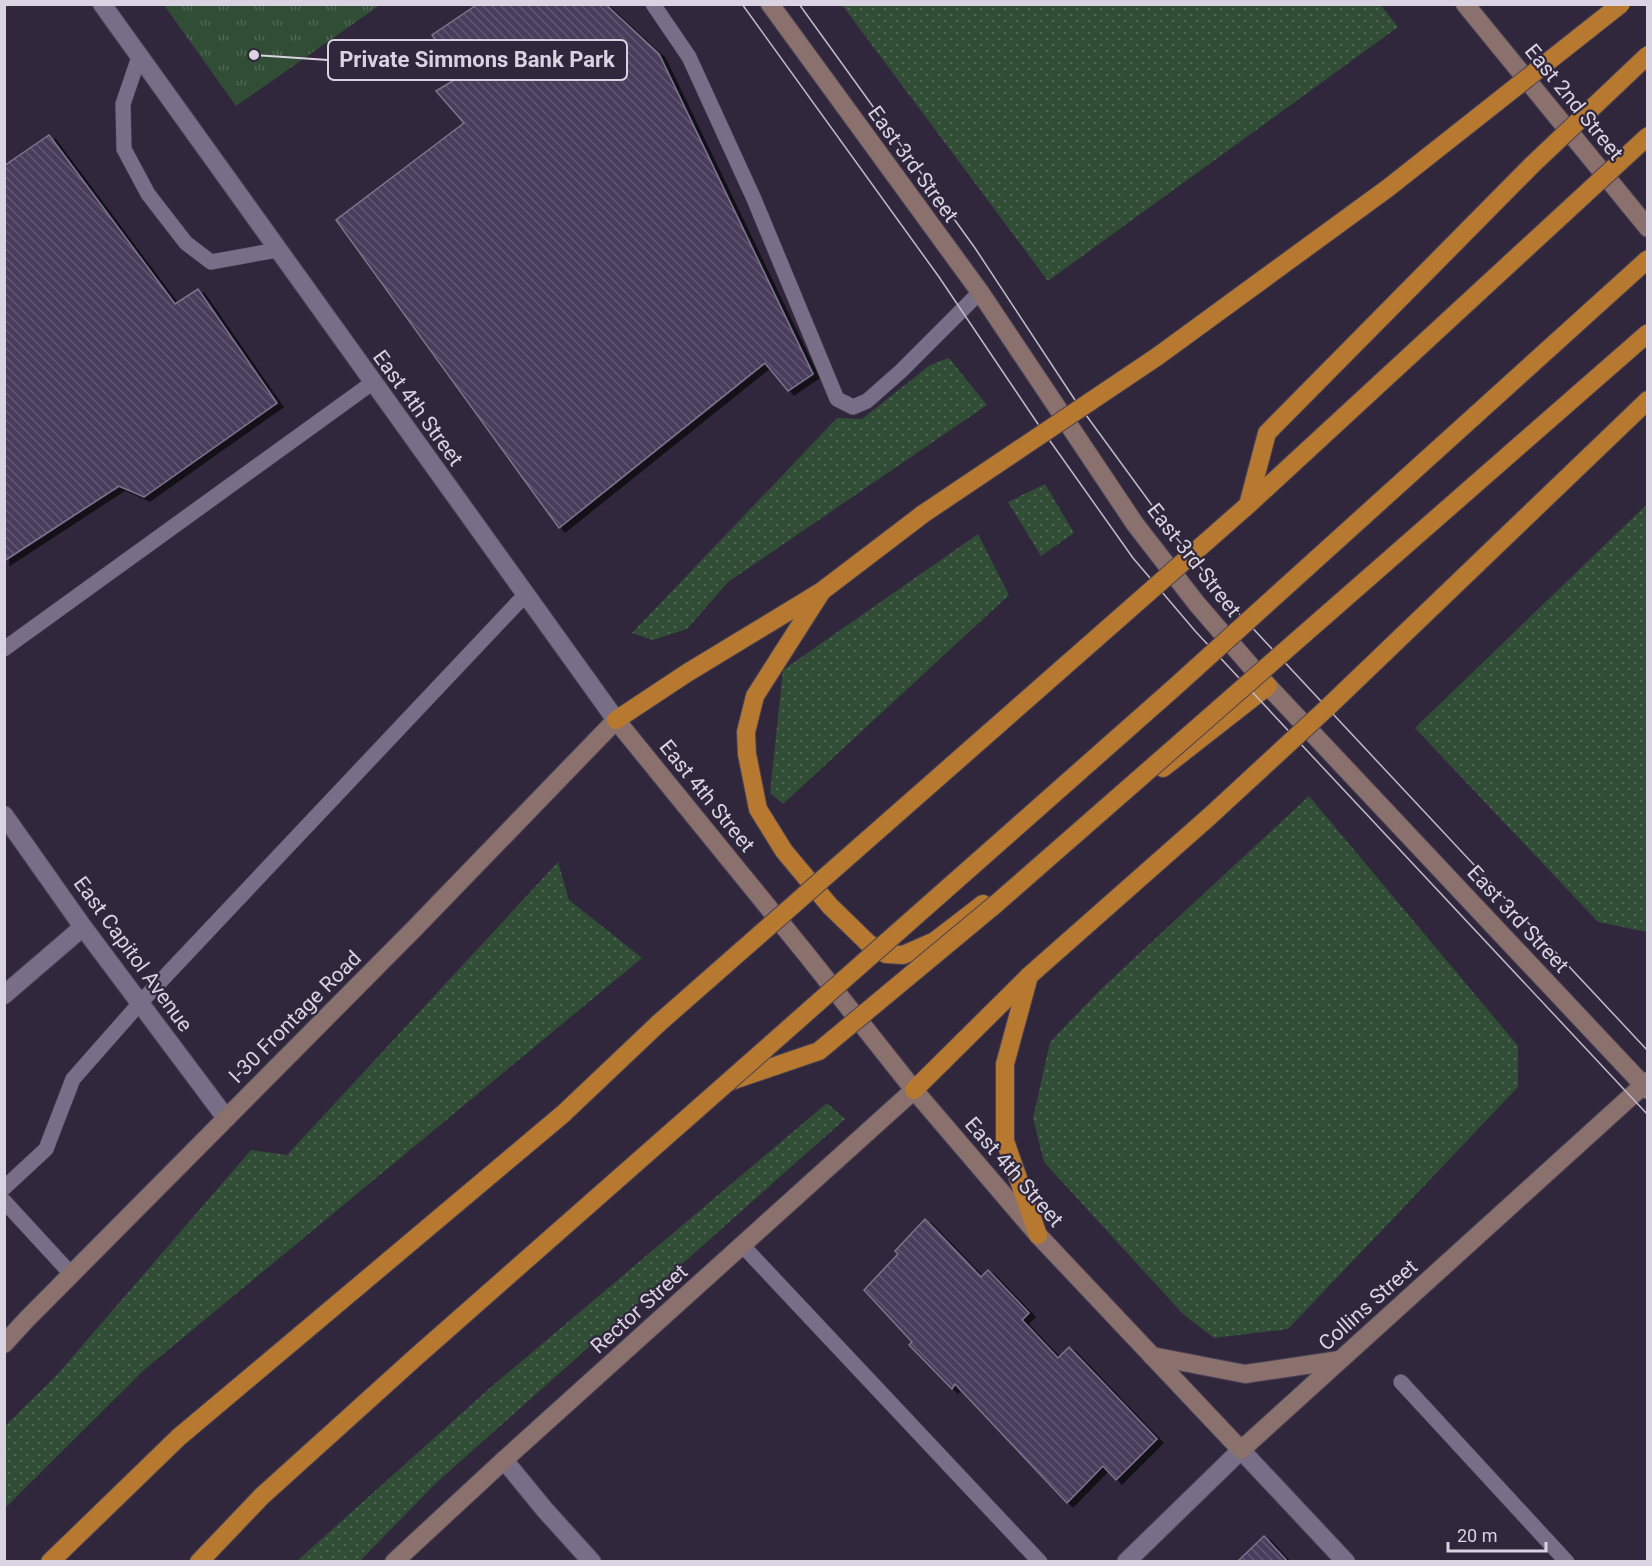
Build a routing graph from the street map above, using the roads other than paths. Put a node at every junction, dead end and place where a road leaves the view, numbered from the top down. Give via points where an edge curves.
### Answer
1 (102, 4) edge
2 (652, 4) edge
3 (770, 4) edge
4 (1465, 4) edge
5 (1621, 4) edge
6 (1647, 55) edge
7 (139, 57) junction
8 (1647, 136) edge
9 (1647, 228) edge
10 (277, 250) junction
11 (1647, 259) edge
12 (980, 292) junction
13 (1647, 333) edge
14 (372, 383) junction
15 (1647, 400) edge
16 (1248, 505) junction
17 (822, 591) junction
18 (525, 595) junction
19 (4, 649) edge
20 (1268, 686) junction
21 (616, 720) junction
22 (4, 815) edge
23 (83, 927) junction
24 (1030, 975) junction
25 (4, 995) edge
26 (140, 1003) junction
27 (728, 1082) junction
28 (1646, 1085) edge
29 (914, 1090) junction
30 (226, 1118) junction
31 (4, 1188) edge
32 (8, 1211) edge
33 (1038, 1235) junction
34 (743, 1246) junction
35 (72, 1275) junction
36 (4, 1344) edge
37 (1152, 1356) junction
38 (1340, 1360) junction
39 (1401, 1382) dead end
40 (1241, 1450) junction
41 (504, 1460) junction
42 (50, 1562) edge
43 (199, 1562) edge
44 (394, 1562) edge
45 (592, 1562) edge
46 (1040, 1562) edge
47 (1126, 1562) edge
48 (1346, 1562) edge
49 (1567, 1562) edge

1 - 7 street, East 4th Street
2 - 12 lane via 689,57 754,199 837,399 853,407 867,401
3 - 12 main road, East 3rd Street
4 - 9 main road, East 2nd Street
5 - 17 highway, bridge via 1388,188 1178,342 922,514
6 - 16 highway, bridge via 1532,165 1267,433
7 - 10 street, East 4th Street
7 - 10 lane via 123,104 124,149 148,194 186,243 211,262
8 - 16 highway, bridge
10 - 14 street, East 4th Street
11 - 27 highway, bridge via 1176,686
12 - 20 main road, East 3rd Street via 1136,524 1197,604
13 - 27 highway, bridge via 997,903 819,1051
14 - 18 street, East 4th Street
14 - 19 lane
15 - 24 highway, bridge via 1327,708
16 - 42 highway, bridge via 659,1023 563,1114 179,1437
17 - 20 highway via 754,696 746,732 747,754 758,809 784,851 849,925 886,954 903,955 934,941
17 - 21 highway
18 - 21 street, East 4th Street
18 - 26 lane
20 - 28 main road, East 3rd Street
21 - 29 main road, East 4th Street
21 - 30 main road, I-30 Frontage Road
22 - 23 street, East Capitol Avenue
23 - 25 street
23 - 26 street, East Capitol Avenue
24 - 29 highway
24 - 33 highway via 1005,1064 1005,1141
26 - 30 street, East Capitol Avenue
26 - 31 lane via 73,1079 46,1149
27 - 43 highway via 262,1496
28 - 38 main road, Collins Street
29 - 33 main road, East 4th Street
29 - 34 main road, Rector Street
30 - 35 main road, I-30 Frontage Road
32 - 35 lane
33 - 37 main road, East 4th Street
34 - 41 main road, Rector Street
34 - 46 lane
35 - 36 main road, I-30 Frontage Road
37 - 38 main road via 1245,1374
37 - 40 main road, East 4th Street
38 - 40 main road, Collins Street
39 - 49 lane
40 - 47 street, Collins Street
40 - 48 street, East 4th Street
41 - 44 main road, Rector Street
41 - 45 street

